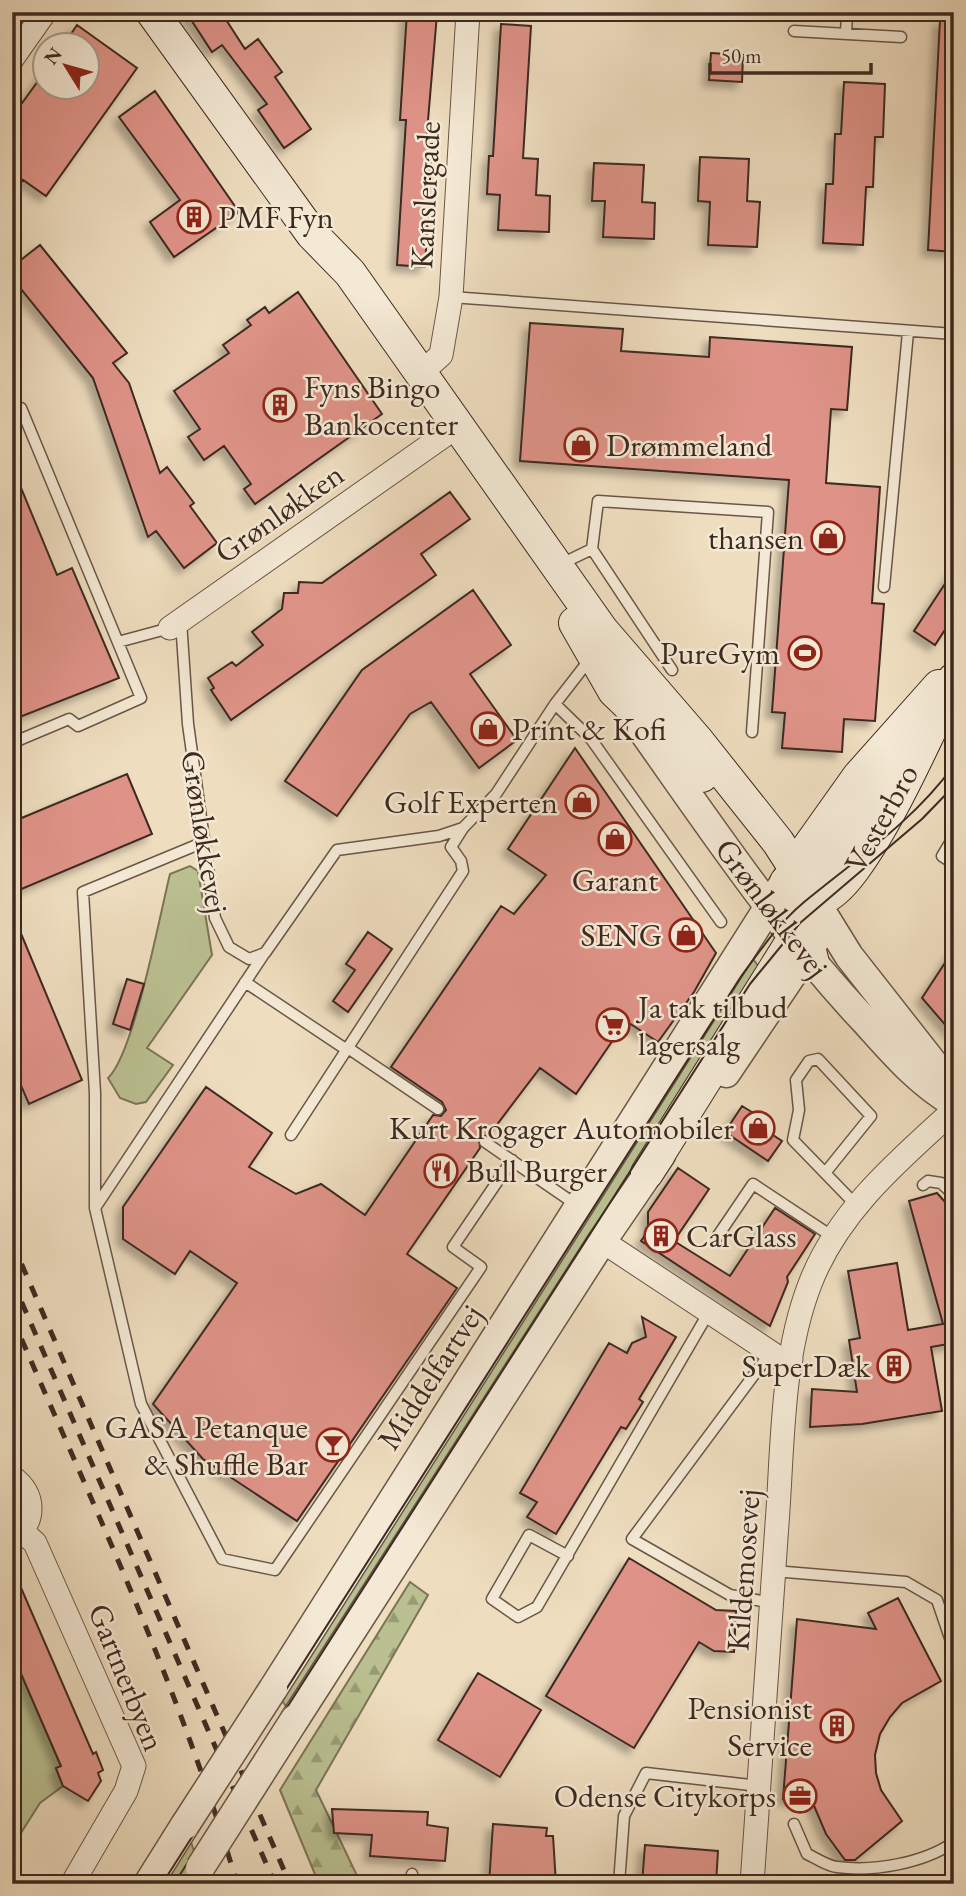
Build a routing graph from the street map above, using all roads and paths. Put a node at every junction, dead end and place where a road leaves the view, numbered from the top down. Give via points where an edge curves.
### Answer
1 (45, 12) edge
2 (152, 12) edge
3 (468, 12) edge
4 (847, 12) edge
5 (794, 31) dead end
6 (846, 34) junction
7 (901, 37) dead end
8 (12, 59) edge
9 (312, 234) junction
10 (451, 297) junction
11 (908, 332) junction
12 (954, 334) edge
13 (422, 372) junction
14 (21, 408) dead end
15 (453, 430) junction
16 (592, 549) junction
17 (559, 566) junction
18 (884, 587) dead end
19 (176, 625) junction
20 (118, 642) junction
21 (603, 647) junction
22 (672, 670) dead end
23 (954, 671) edge
24 (954, 679) edge
25 (555, 704) junction
26 (752, 732) dead end
27 (12, 743) edge
28 (463, 828) junction
29 (954, 836) edge
30 (204, 842) junction
31 (954, 864) edge
32 (802, 919) junction
33 (721, 922) dead end
34 (265, 953) junction
35 (245, 982) junction
36 (348, 1049) junction
37 (954, 1101) edge
38 (438, 1109) dead end
39 (954, 1110) edge
40 (291, 1135) dead end
41 (485, 1142) dead end
42 (512, 1160) junction
43 (647, 1173) joint
44 (825, 1173) junction
45 (923, 1185) dead end
46 (954, 1195) edge
47 (856, 1205) junction
48 (95, 1208) junction
49 (580, 1208) junction
50 (833, 1237) junction
51 (715, 1240) dead end
52 (602, 1241) junction
53 (709, 1312) junction
54 (781, 1356) junction
55 (12, 1477) edge
56 (17, 1536) edge
57 (568, 1556) junction
58 (774, 1571) junction
59 (772, 1603) junction
60 (954, 1650) edge
61 (759, 1786) junction
62 (794, 1824) dead end
63 (954, 1842) edge
64 (195, 1876) edge
65 (72, 1884) edge
66 (148, 1884) edge
67 (619, 1884) edge
68 (752, 1884) edge

1 - 8 street
2 - 9 main road, Grønløkkevej
3 - 10 street, Kanslergade
4 - 6 lane
5 - 6 lane
6 - 7 lane
9 - 13 main road, Grønløkkevej via 351,273
9 - 15 main road, Grønløkkevej via 337,285
10 - 11 lane
10 - 13 street, Kanslergade via 441,355
11 - 12 lane
11 - 18 lane
13 - 15 main road, Grønløkkevej
14 - 20 lane
15 - 17 main road, Grønløkkevej
15 - 19 street, Grønløkken
15 - 21 main road, Grønløkkevej
16 - 17 lane
16 - 22 lane
16 - 26 lane via 598,501 768,512
17 - 21 main road, Grønløkkevej
19 - 20 lane
19 - 30 lane, Grønløkkevej
20 - 27 lane via 141,698 78,726 69,719
21 - 25 lane
21 - 32 main road, Grønløkkevej via 740,792
21 - 32 main road, Grønløkkevej via 614,691 696,768
23 - 32 main road, Vesterbro via 858,777
24 - 32 main road, Vesterbro via 892,806 846,880
25 - 28 lane via 496,794
25 - 33 lane via 591,739
28 - 34 lane, Grønløkkevej via 439,836 337,850
28 - 36 lane via 451,846 463,871
29 - 31 lane via 942,856
30 - 34 lane, Grønløkkevej via 215,918 229,947 249,959
30 - 48 lane via 83,892 95,1093
32 - 37 street, Grønløkkevej via 849,956 940,1072
32 - 37 street, Grønløkkevej via 925,1086
32 - 43 main road, Vesterbro
32 - 49 street, Middelfartvej via 747,941
34 - 35 lane
35 - 36 lane
35 - 48 lane
36 - 38 lane
36 - 40 lane
39 - 47 street, Kildemosevej
41 - 42 lane
42 - 48 lane via 453,1247 481,1267 275,1570 222,1559 141,1405
42 - 49 lane
43 - 52 street
44 - 44 lane via 793,1140 799,1110 796,1080 809,1061 818,1059 871,1116
44 - 47 lane
45 - 46 lane via 941,1183
47 - 50 street, Kildemosevej
49 - 66 street, Middelfartvej, bridge
50 - 51 lane via 753,1184
50 - 54 street, Kildemosevej
52 - 53 street
52 - 64 street, bridge
53 - 54 street
53 - 57 lane
54 - 58 street, Kildemosevej
54 - 59 lane via 632,1539 730,1595
55 - 56 street via 29,1496 29,1521
56 - 65 street, Gartnerbyen via 34,1543 134,1766 126,1791
57 - 57 lane via 537,1607 518,1617 492,1599 529,1535
58 - 59 street, Kildemosevej
58 - 60 lane via 906,1582 937,1600
59 - 61 street, Kildemosevej
61 - 67 lane via 646,1773 624,1816
61 - 68 street, Kildemosevej
62 - 63 lane via 807,1854 835,1867 881,1867 939,1852

